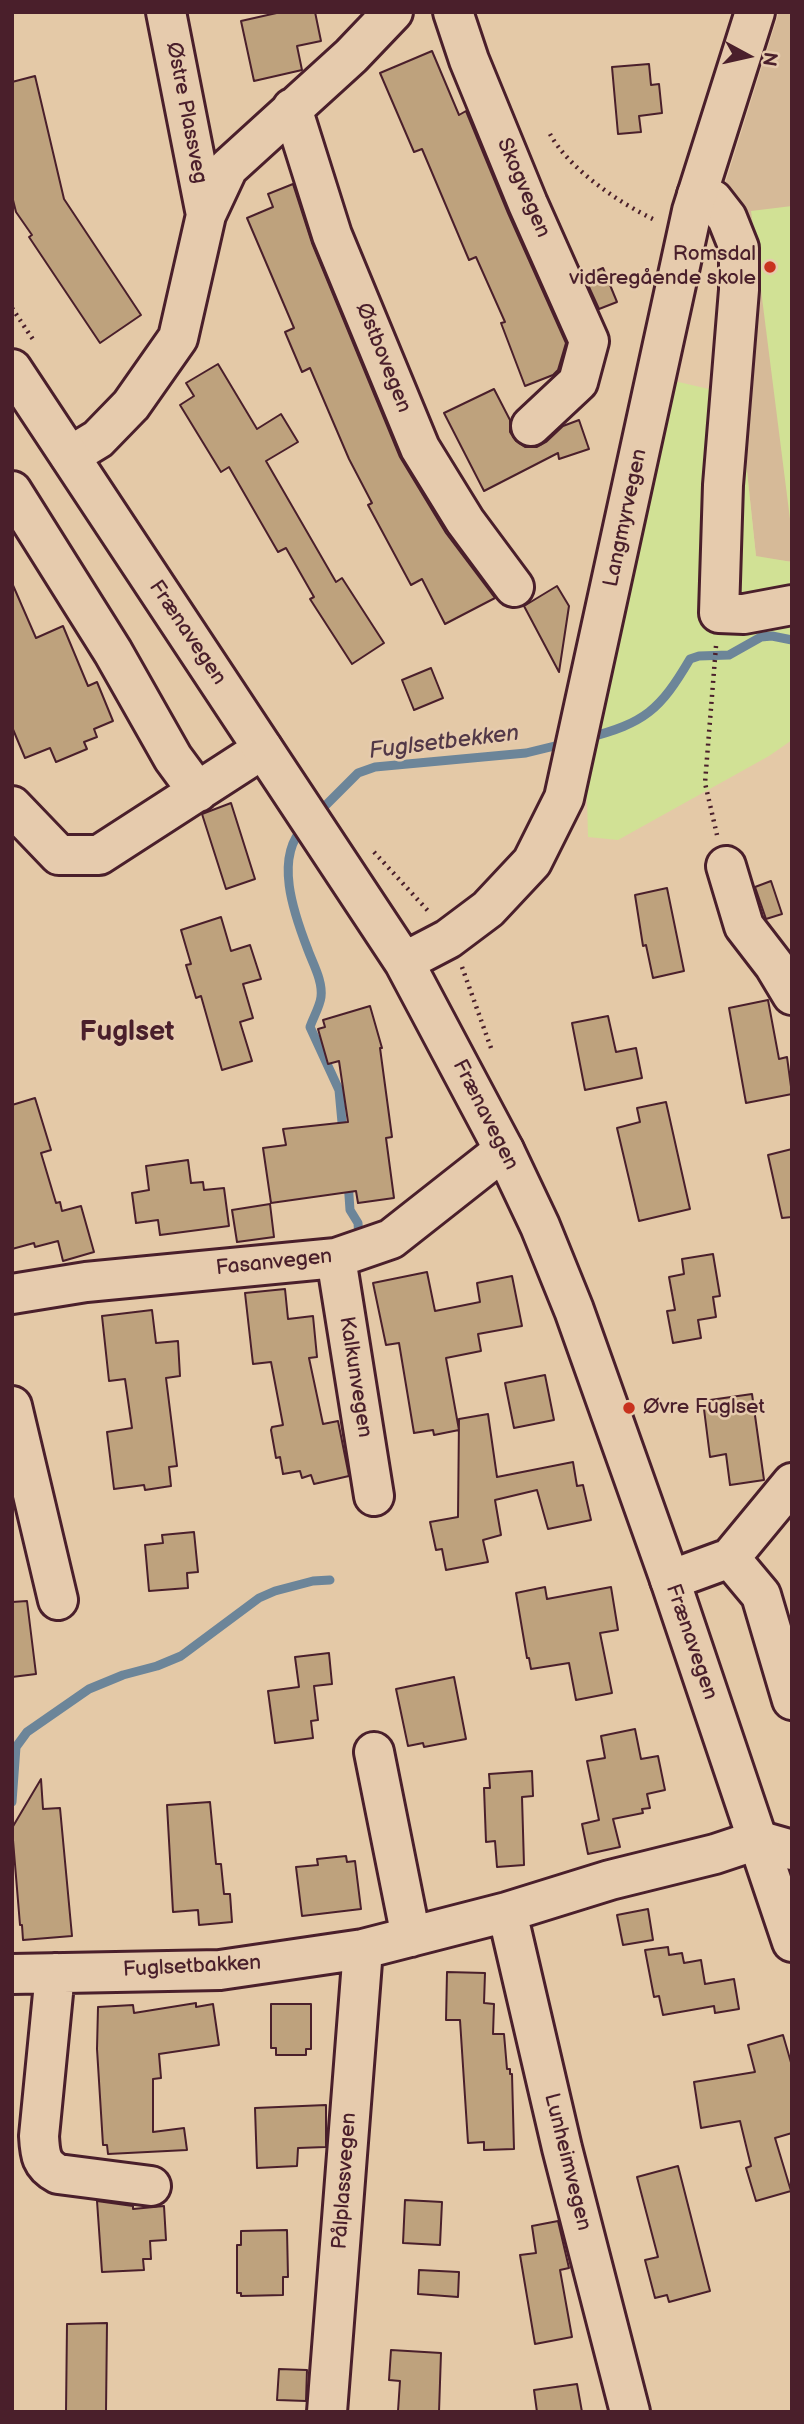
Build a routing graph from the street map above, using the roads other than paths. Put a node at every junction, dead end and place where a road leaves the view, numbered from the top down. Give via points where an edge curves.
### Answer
1 (166, 12) edge
2 (393, 12) edge
3 (453, 12) edge
4 (755, 12) edge
5 (292, 108) junction
6 (697, 195) junction
7 (206, 215) junction
8 (12, 369) edge
9 (531, 426) dead end
10 (70, 456) junction
11 (12, 491) edge
12 (514, 587) dead end
13 (792, 605) edge
14 (263, 748) junction
15 (198, 792) junction
16 (12, 806) edge
17 (726, 866) road end
18 (404, 962) junction
19 (792, 995) edge
20 (504, 1150) junction
21 (336, 1258) junction
22 (12, 1294) edge
23 (12, 1406) edge
24 (792, 1483) edge
25 (374, 1496) dead end
26 (730, 1558) junction
27 (670, 1580) junction
28 (58, 1600) dead end
29 (792, 1700) edge
30 (374, 1752) dead end
31 (775, 1845) edge
32 (507, 1912) junction
33 (411, 1937) junction
34 (792, 1942) edge
35 (363, 1950) junction
36 (55, 1973) junction
37 (12, 1974) edge
38 (151, 2186) dead end
39 (327, 2412) edge
40 (630, 2412) edge

1 - 7 street, Østre Plassveg
2 - 5 street
3 - 9 street, Skogvegen via 528,204 589,341 578,382
4 - 6 street, Langmyrvegen
5 - 7 street via 229,168
5 - 12 street, Østbovegen via 332,234 420,448 465,521
6 - 13 street via 713,200 727,218 738,247 740,290 723,485 719,613 744,614
6 - 18 street, Langmyrvegen via 564,798 532,862 488,908 448,939
7 - 10 street via 178,338 131,405 97,439
8 - 10 street, Frænavegen
10 - 14 street, Frænavegen
11 - 15 street
14 - 15 street
14 - 18 street, Frænavegen
15 - 16 street via 100,855 59,855
17 - 19 street via 744,926
18 - 20 street, Frænavegen
20 - 21 street, Fasanvegen via 391,1239
20 - 27 street, Frænavegen via 574,1310
21 - 22 street, Fasanvegen via 86,1282
21 - 25 street, Kalkunvegen
23 - 28 street
24 - 26 street
26 - 27 street
26 - 29 street via 761,1595
27 - 31 street, Frænavegen
30 - 33 street
31 - 32 street, Fuglsetbakken via 610,1880
31 - 34 street, Frænavegen
32 - 33 street, Fuglsetbakken
32 - 40 street, Lunheimvegen
33 - 35 street, Fuglsetbakken
35 - 36 street, Fuglsetbakken via 220,1970
35 - 39 street, Pålplassvegen
36 - 37 street, Fuglsetbakken
36 - 38 street via 39,2136 41,2160 58,2174

